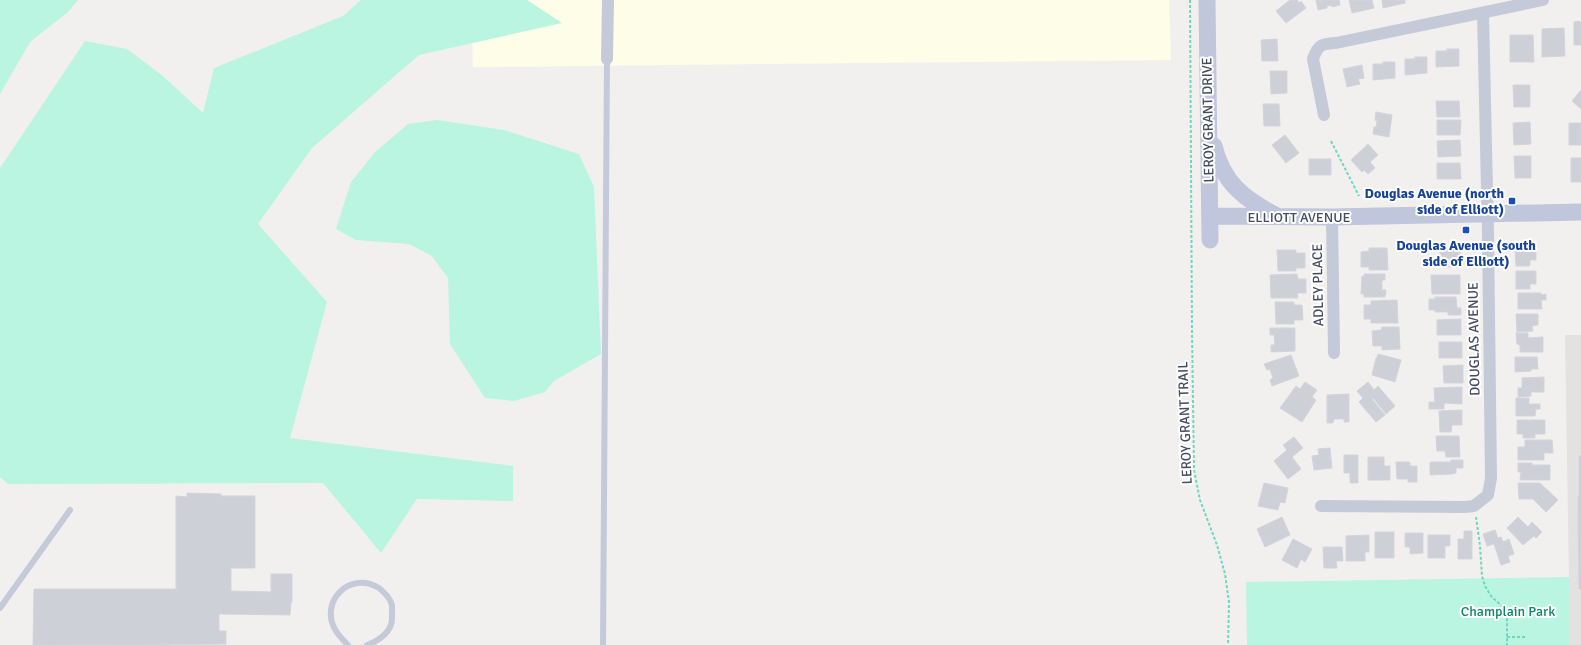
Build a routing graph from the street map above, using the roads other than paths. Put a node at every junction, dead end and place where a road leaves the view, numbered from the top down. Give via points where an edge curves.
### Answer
1 (608, 0) edge
2 (1207, 0) edge
3 (1543, 0) edge
4 (1483, 12) junction
5 (607, 59) joint
6 (1324, 116) dead end
7 (1208, 127) junction
8 (1581, 212) edge
9 (1487, 214) junction
10 (1210, 216) junction
11 (1279, 217) junction
12 (1332, 217) junction
13 (1210, 240) dead end
14 (1334, 353) dead end
15 (1321, 506) dead end
16 (70, 510) dead end
17 (0, 608) edge
18 (348, 645) edge
19 (367, 645) edge
20 (603, 645) edge

1 - 5 street
2 - 7 street, LEROY GRANT DRIVE
3 - 4 street
4 - 6 street via 1323,44 1316,50 1313,59
4 - 9 street, DOUGLAS AVENUE
5 - 20 lane
7 - 10 street, LEROY GRANT DRIVE
7 - 11 street via 1226,178 1258,206
8 - 9 street, ELLIOTT AVENUE
9 - 12 street, ELLIOTT AVENUE
9 - 15 street, DOUGLAS AVENUE via 1491,478 1488,495 1474,506 1465,507
10 - 11 street, ELLIOTT AVENUE
10 - 13 street, LEROY GRANT DRIVE
11 - 12 street, ELLIOTT AVENUE
12 - 14 street, ADLEY PLACE
16 - 17 lane
18 - 19 lane via 336,632 330,618 332,604 341,590 356,583 372,584 384,592 392,604 392,621 384,636

